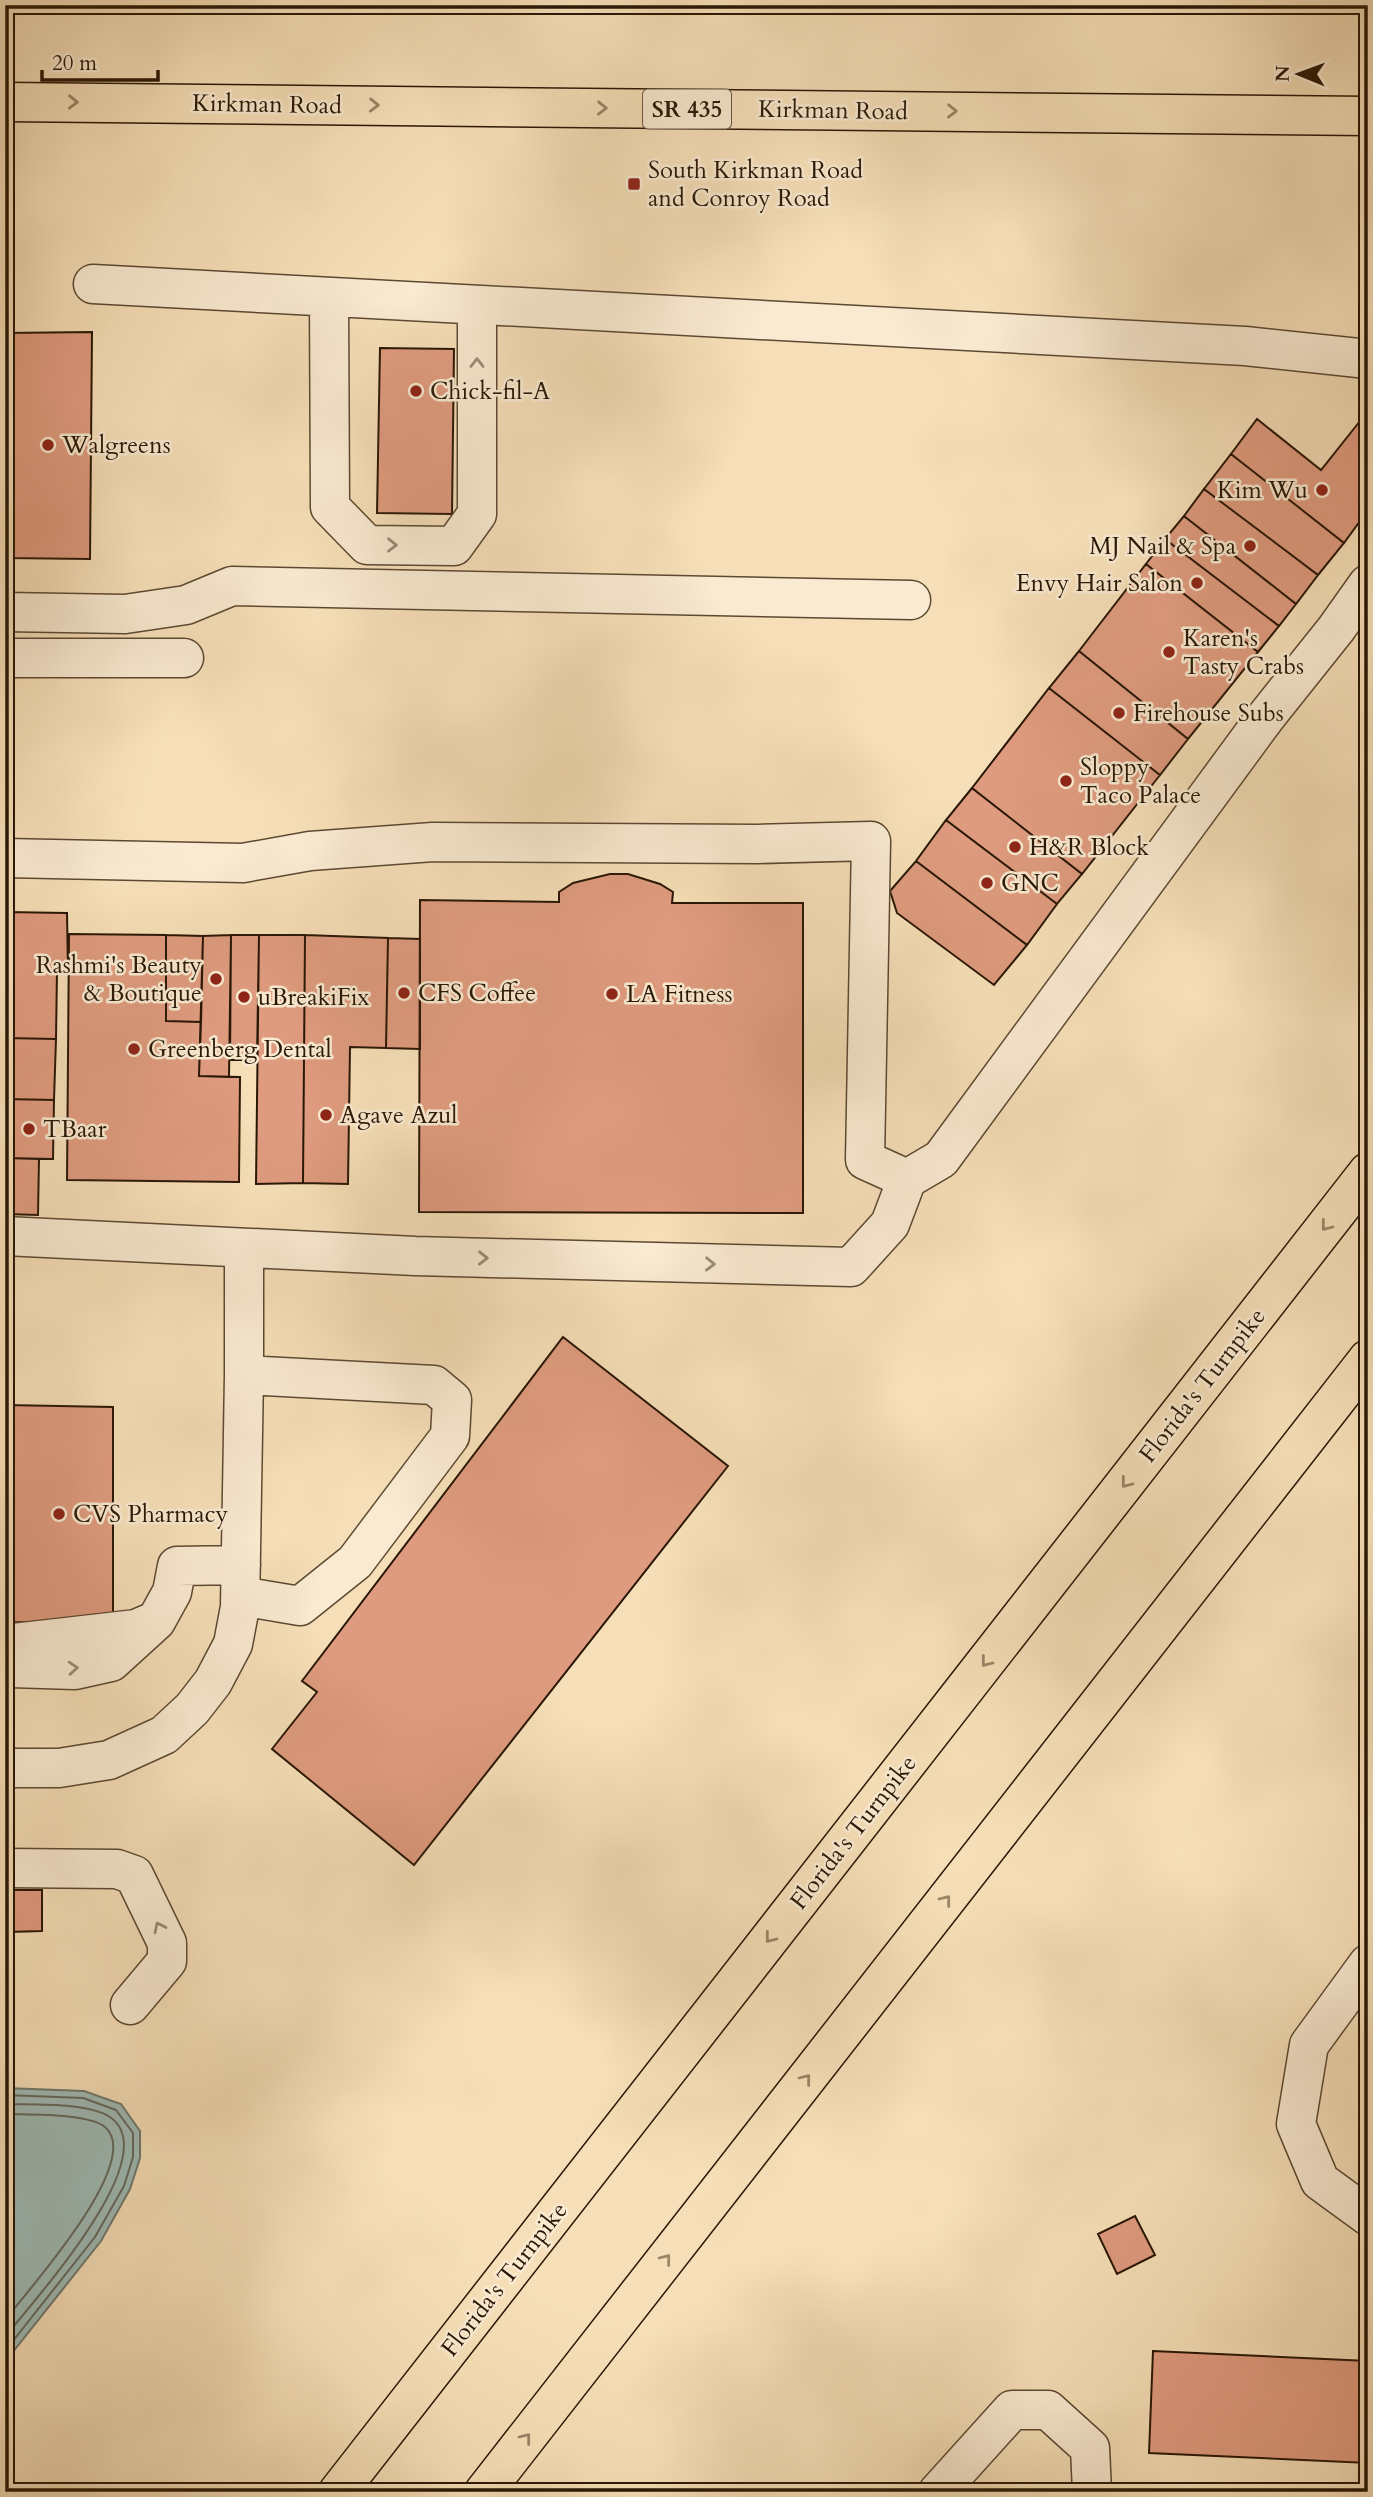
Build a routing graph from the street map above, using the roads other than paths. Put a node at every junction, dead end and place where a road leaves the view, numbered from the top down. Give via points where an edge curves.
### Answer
1 (5, 102) edge
2 (1368, 116) edge
3 (93, 284) dead end
4 (340, 297) junction
5 (477, 305) junction
6 (1368, 359) edge
7 (1368, 584) edge
8 (5, 593) edge
9 (911, 600) dead end
10 (5, 612) edge
11 (117, 613) junction
12 (5, 658) edge
13 (184, 659) dead end
14 (5, 858) edge
15 (1368, 1172) edge
16 (907, 1179) junction
17 (5, 1236) edge
18 (244, 1248) junction
19 (1368, 1359) edge
20 (244, 1375) junction
21 (241, 1580) junction
22 (156, 1621) junction
23 (5, 1644) edge
24 (5, 1665) edge
25 (5, 1768) edge
26 (5, 1868) edge
27 (1368, 1964) edge
28 (130, 2006) dead end
29 (1368, 2216) edge
30 (338, 2492) edge
31 (484, 2492) edge
32 (938, 2492) edge
33 (1092, 2492) edge

1 -> 2 main road, Kirkman Road / SR 435
3 - 4 lane
4 - 5 lane
4 -> 5 lane via 349,529 367,545 454,546 477,514
5 - 6 lane via 1245,346
7 - 16 lane via 941,1159
8 - 11 lane via 76,594
9 - 11 lane via 232,586 186,605
10 - 11 lane
12 - 13 lane
14 - 16 lane via 243,863 310,851 433,842 871,841 865,1160
15 -> 30 main road, Florida's Turnpike
18 -> 16 lane via 851,1267 890,1224
17 - 18 lane
18 - 20 lane
31 -> 19 main road
20 - 21 lane
20 - 21 lane via 435,1385 452,1400 450,1436 355,1562 300,1606
21 - 22 lane via 177,1566 172,1592
21 - 25 lane via 233,1644 213,1682 164,1735 110,1760 59,1768
22 - 23 lane via 136,1629
24 -> 22 lane via 75,1670 111,1662
28 -> 26 lane via 167,1961 167,1943 134,1875 117,1869
27 - 29 lane via 1309,2045 1296,2124 1320,2181
32 - 33 lane via 1012,2410 1048,2410 1090,2448

